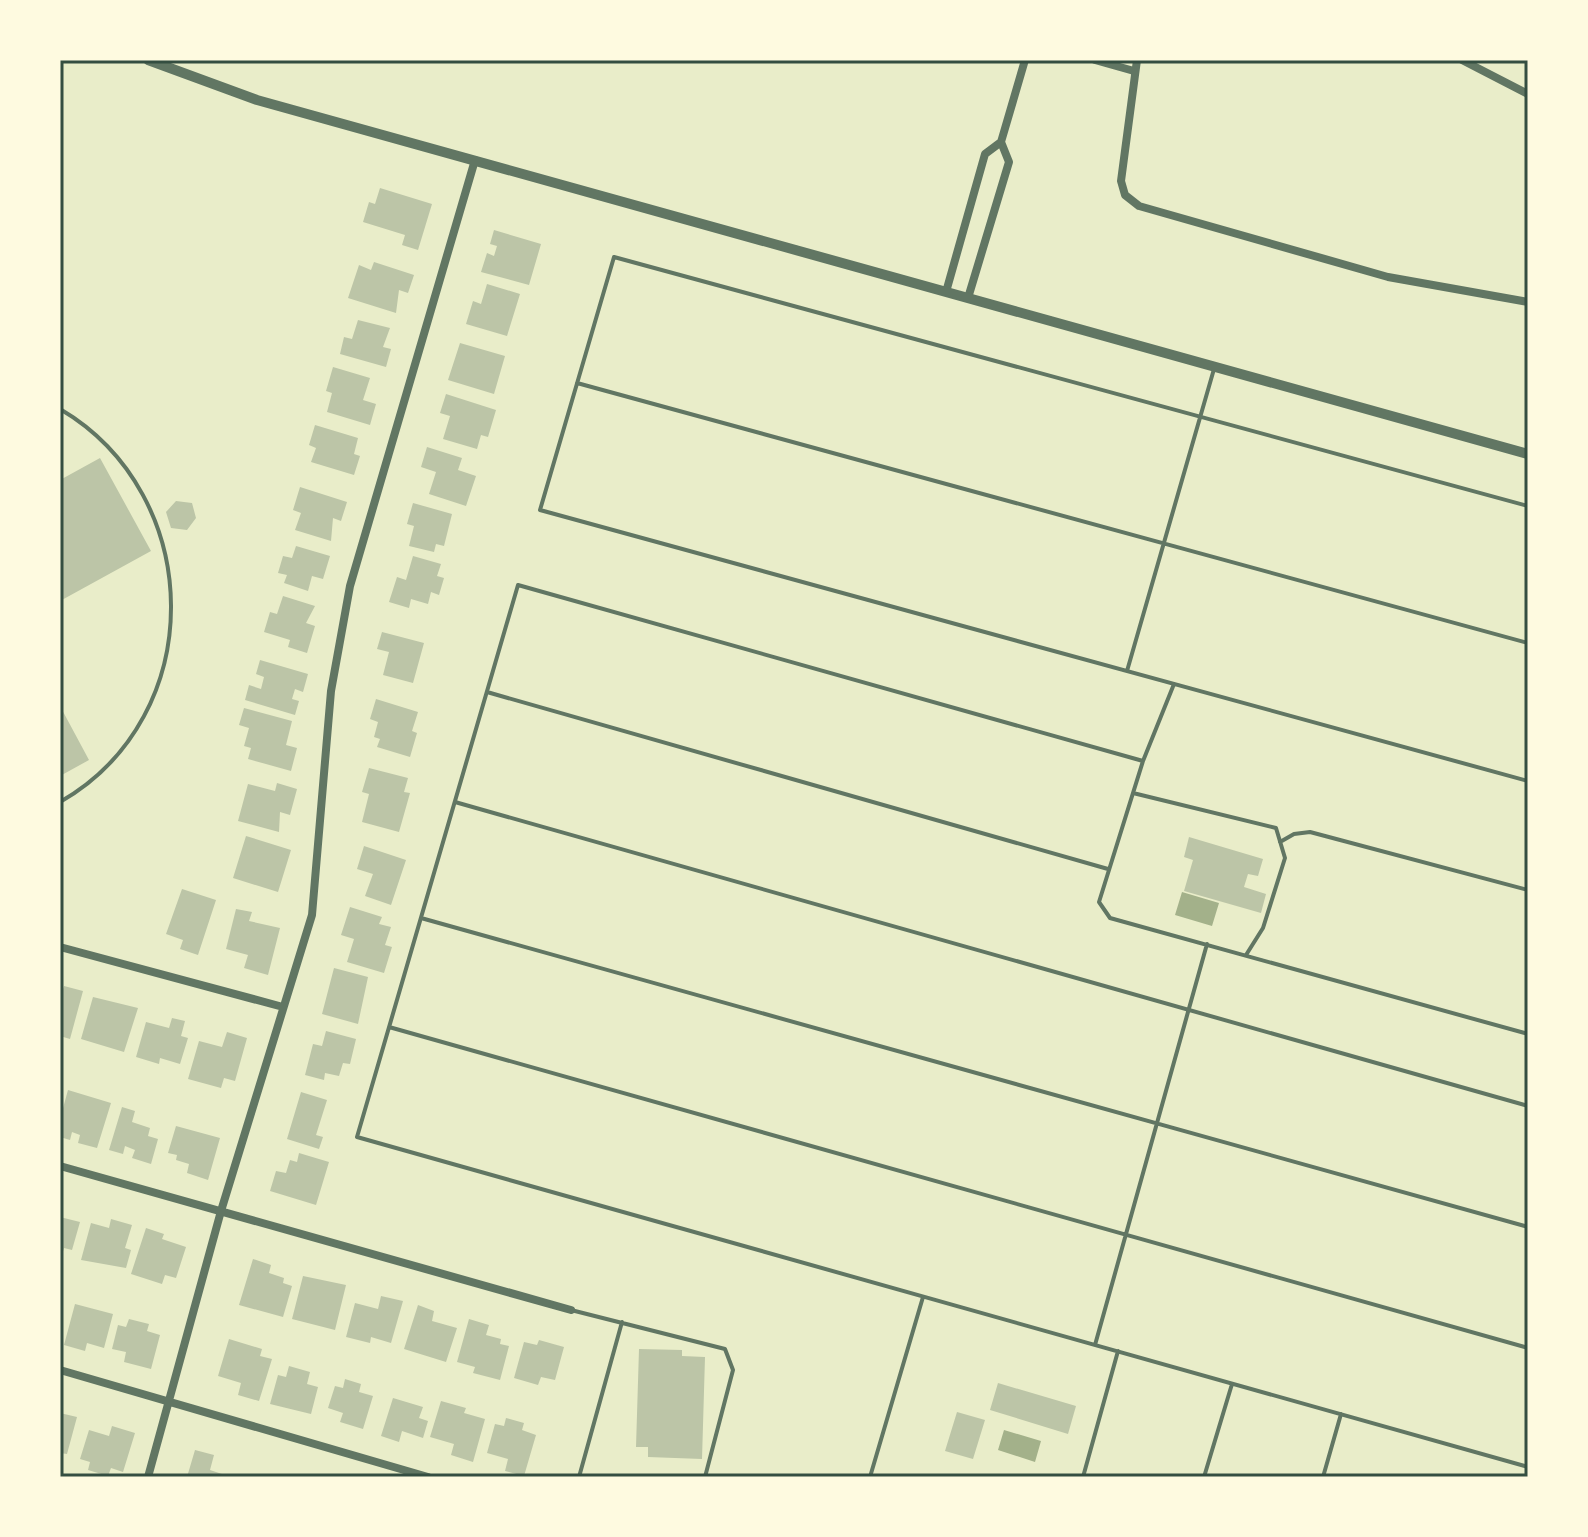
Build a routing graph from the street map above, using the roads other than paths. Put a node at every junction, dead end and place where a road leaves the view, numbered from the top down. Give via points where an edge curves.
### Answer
1 (148, 60) edge
2 (1025, 60) edge
3 (1095, 60) edge
4 (1137, 60) edge
5 (1462, 60) edge
6 (1134, 71) junction
7 (1528, 94) edge
8 (1001, 142) junction
9 (475, 160) junction
10 (946, 292) junction
11 (968, 298) junction
12 (1528, 302) edge
13 (1215, 367) junction
14 (577, 383) junction
15 (60, 409) edge
16 (1202, 417) junction
17 (1528, 454) edge
18 (1528, 506) edge
19 (1164, 544) junction
20 (1528, 643) edge
21 (1127, 671) junction
22 (1174, 684) junction
23 (487, 692) junction
24 (1143, 761) junction
25 (1528, 781) edge
26 (1133, 793) junction
27 (60, 802) edge
28 (455, 802) junction
29 (1280, 842) junction
30 (1108, 869) junction
31 (1528, 890) edge
32 (421, 918) junction
33 (1207, 944) junction
34 (60, 947) edge
35 (1246, 955) junction
36 (283, 1007) junction
37 (1188, 1011) junction
38 (389, 1027) junction
39 (1528, 1034) edge
40 (1528, 1106) edge
41 (1157, 1123) junction
42 (60, 1166) edge
43 (221, 1211) junction
44 (1528, 1227) edge
45 (1125, 1235) junction
46 (923, 1297) junction
47 (571, 1310) joint
48 (622, 1322) junction
49 (1095, 1345) junction
50 (1528, 1348) edge
51 (1118, 1351) junction
52 (60, 1370) edge
53 (1232, 1384) junction
54 (169, 1400) junction
55 (1341, 1414) junction
56 (1528, 1467) edge
57 (148, 1477) edge
58 (428, 1477) edge
59 (579, 1477) edge
60 (705, 1477) edge
61 (870, 1477) edge
62 (1083, 1477) edge
63 (1204, 1477) edge
64 (1323, 1477) edge

1 - 9 street via 257,100
2 - 8 street
3 - 6 street
4 - 6 street
5 - 7 street
6 - 12 street via 1121,181 1125,195 1139,206 1388,277
8 - 10 street via 985,154
8 - 11 street via 1009,162
9 - 10 street
9 - 36 street via 350,586 331,691 312,915
10 - 11 street
11 - 13 street
13 - 16 lane
13 - 17 street
14 - 16 lane via 614,257
14 - 19 lane
14 - 21 lane via 540,510
15 - 27 lane via 87,425 123,461 150,507 168,552 172,617 163,671 142,720 117,756 82,790
16 - 18 lane
16 - 19 lane
19 - 20 lane
19 - 21 lane
21 - 22 lane
22 - 24 lane
22 - 25 lane
23 - 24 lane via 518,585
23 - 28 lane
23 - 30 lane
24 - 26 lane
26 - 29 lane via 1276,828
26 - 30 lane
28 - 32 lane
28 - 37 lane
29 - 31 lane via 1310,832
29 - 35 lane via 1285,858 1270,911
30 - 33 lane via 1099,902 1110,918
32 - 38 lane
32 - 41 lane
33 - 35 lane
33 - 37 lane
34 - 36 street
35 - 39 lane
36 - 43 street
37 - 40 lane
37 - 41 lane
38 - 45 lane
38 - 46 lane via 357,1137
41 - 44 lane
41 - 45 lane
42 - 43 street
43 - 47 street
43 - 54 street
45 - 49 lane
45 - 50 lane
46 - 49 lane
46 - 61 lane
47 - 48 lane
48 - 59 lane
48 - 60 lane via 725,1349 733,1370
49 - 51 lane
51 - 53 lane
51 - 62 lane
52 - 54 street
53 - 55 lane
53 - 63 lane
54 - 57 street
54 - 58 street
55 - 56 lane
55 - 64 lane

